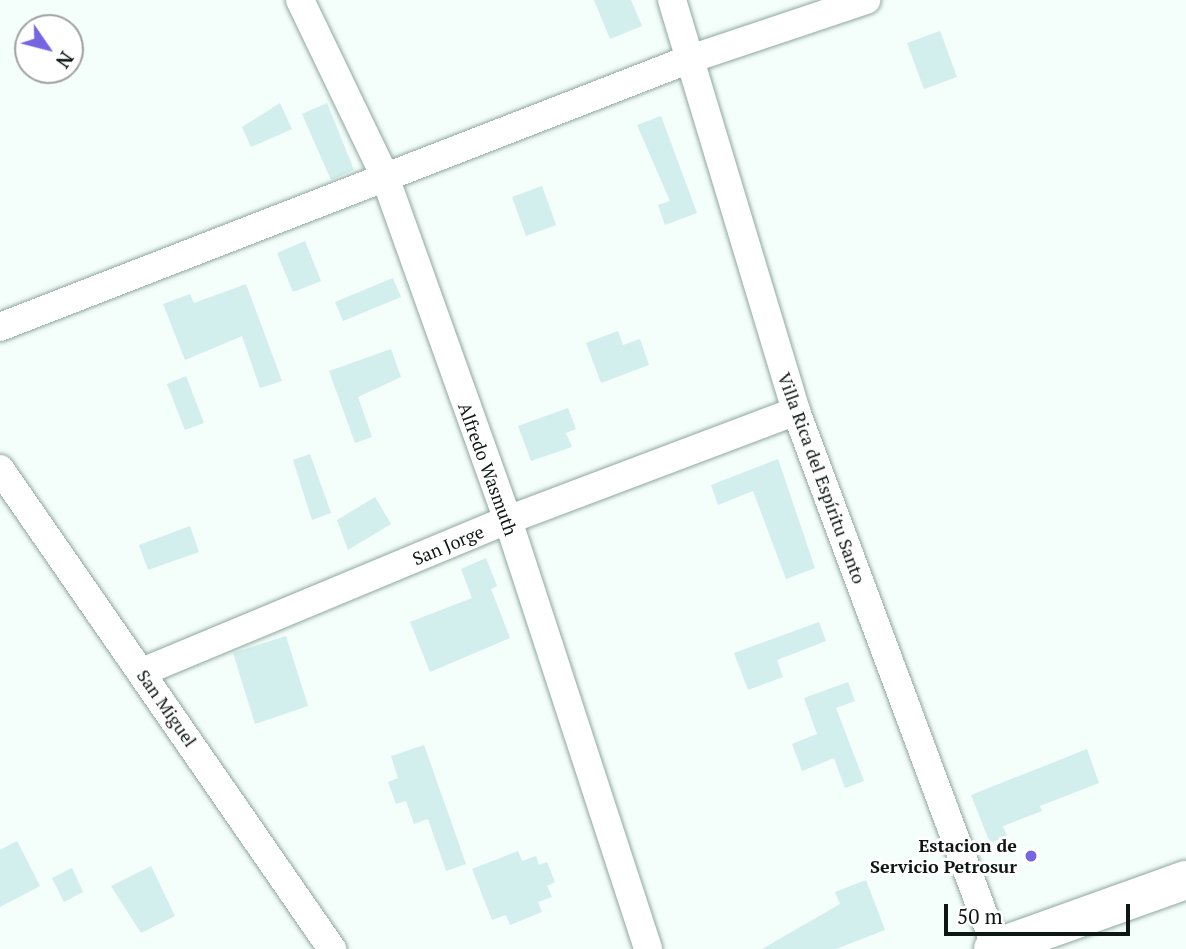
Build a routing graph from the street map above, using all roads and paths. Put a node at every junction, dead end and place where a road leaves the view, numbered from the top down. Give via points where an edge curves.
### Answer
1 (300, 0) edge
2 (672, 0) edge
3 (866, 0) edge
4 (690, 59) junction
5 (384, 177) junction
6 (0, 327) edge
7 (796, 411) junction
8 (0, 469) edge
9 (508, 520) junction
10 (142, 672) junction
11 (1186, 880) edge
12 (995, 948) edge
13 (332, 949) edge
14 (648, 949) edge

1 - 5 street, Alfredo Wasmuth
2 - 4 street, Villa Rica del Espíritu Santo
3 - 4 street
4 - 5 street
4 - 7 street, Villa Rica del Espíritu Santo
5 - 6 street
5 - 9 street, Alfredo Wasmuth
7 - 9 street, San Jorge
7 - 12 street, Villa Rica del Espíritu Santo
8 - 10 street, San Miguel
9 - 10 street, San Jorge
9 - 14 street, Alfredo Wasmuth
10 - 13 street, San Miguel
11 - 12 main road

